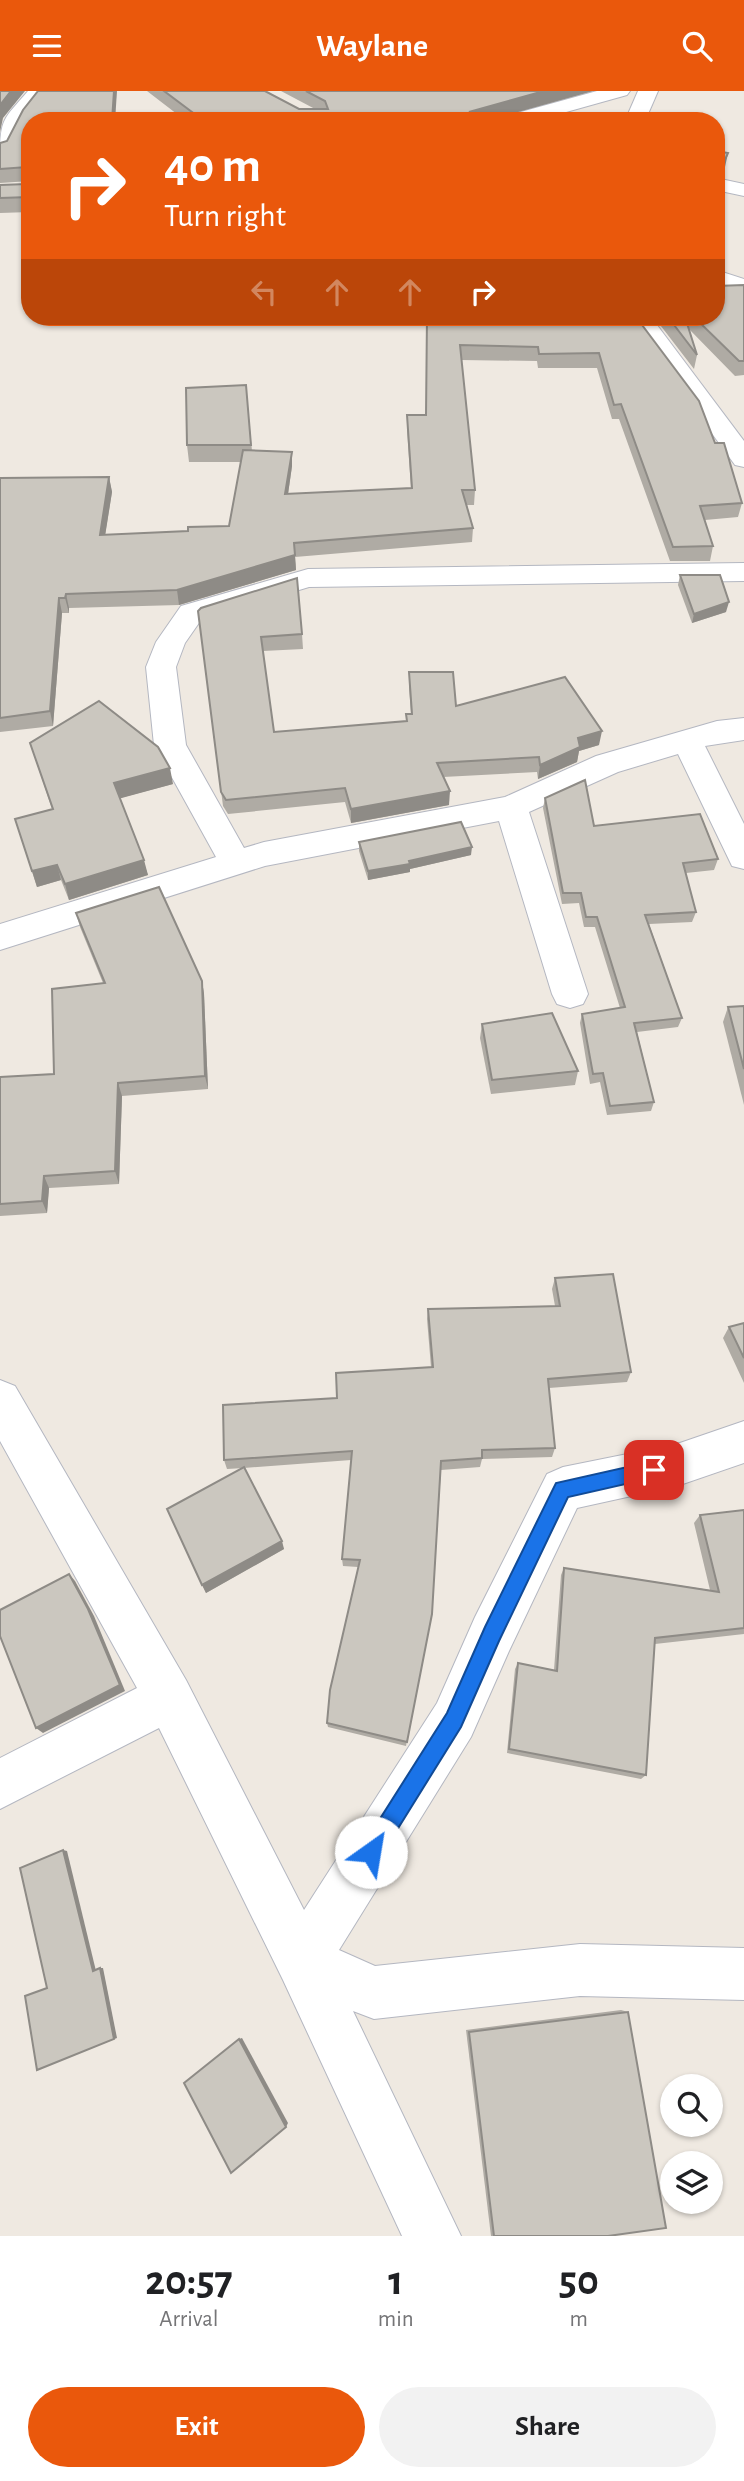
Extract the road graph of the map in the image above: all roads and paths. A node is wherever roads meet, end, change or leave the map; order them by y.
1 (39, 91) edge
2 (620, 91) edge
3 (648, 91) edge
4 (543, 112) edge
5 (639, 112) edge
6 (1, 142) edge
7 (725, 186) edge
8 (744, 190) edge
9 (725, 280) edge
10 (744, 287) edge
11 (646, 326) edge
12 (744, 459) edge
13 (744, 572) edge
14 (744, 729) edge
15 (687, 741) junction
16 (511, 807) junction
17 (744, 857) edge
18 (235, 862) junction
19 (0, 937) edge
20 (570, 994) dead end
21 (0, 1400) edge
22 (744, 1442) edge
23 (169, 1697) junction
24 (0, 1784) edge
25 (302, 1961) junction
26 (744, 1974) edge
27 (432, 2236) edge

1 - 6 street
2 - 4 street
3 - 5 street
7 - 8 street
9 - 10 street
11 - 12 street
13 - 18 street
14 - 15 street
15 - 16 street
15 - 17 street
16 - 18 street
16 - 20 street
18 - 19 street
21 - 23 street
22 - 25 street
23 - 24 street
23 - 25 street
25 - 26 street
25 - 27 street

